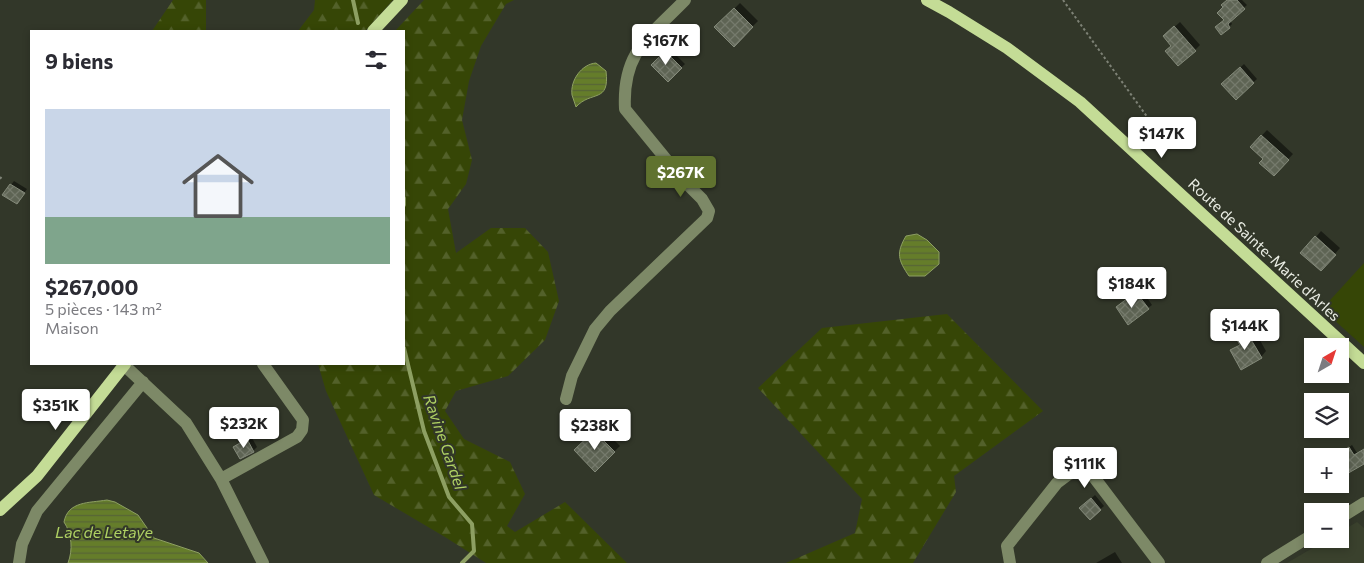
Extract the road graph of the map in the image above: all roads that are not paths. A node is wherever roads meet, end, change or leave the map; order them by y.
1 (402, 0) edge
2 (685, 0) edge
3 (926, 0) edge
4 (374, 30) edge
5 (1364, 363) edge
6 (124, 365) edge
7 (264, 365) edge
8 (143, 382) junction
9 (566, 398) dead end
10 (221, 479) junction
11 (1364, 503) edge
12 (0, 510) edge
13 (1349, 512) edge
14 (1304, 540) edge
15 (19, 563) edge
16 (262, 563) edge
17 (1010, 563) edge
18 (1159, 563) edge
19 (1267, 563) edge

1 - 4 main road
2 - 9 street
3 - 5 main road, Route de Sainte-Marie d'Arles
6 - 8 street
6 - 12 main road
7 - 10 street
8 - 10 street
8 - 15 street
10 - 16 street
11 - 13 street
14 - 19 street
17 - 18 street

